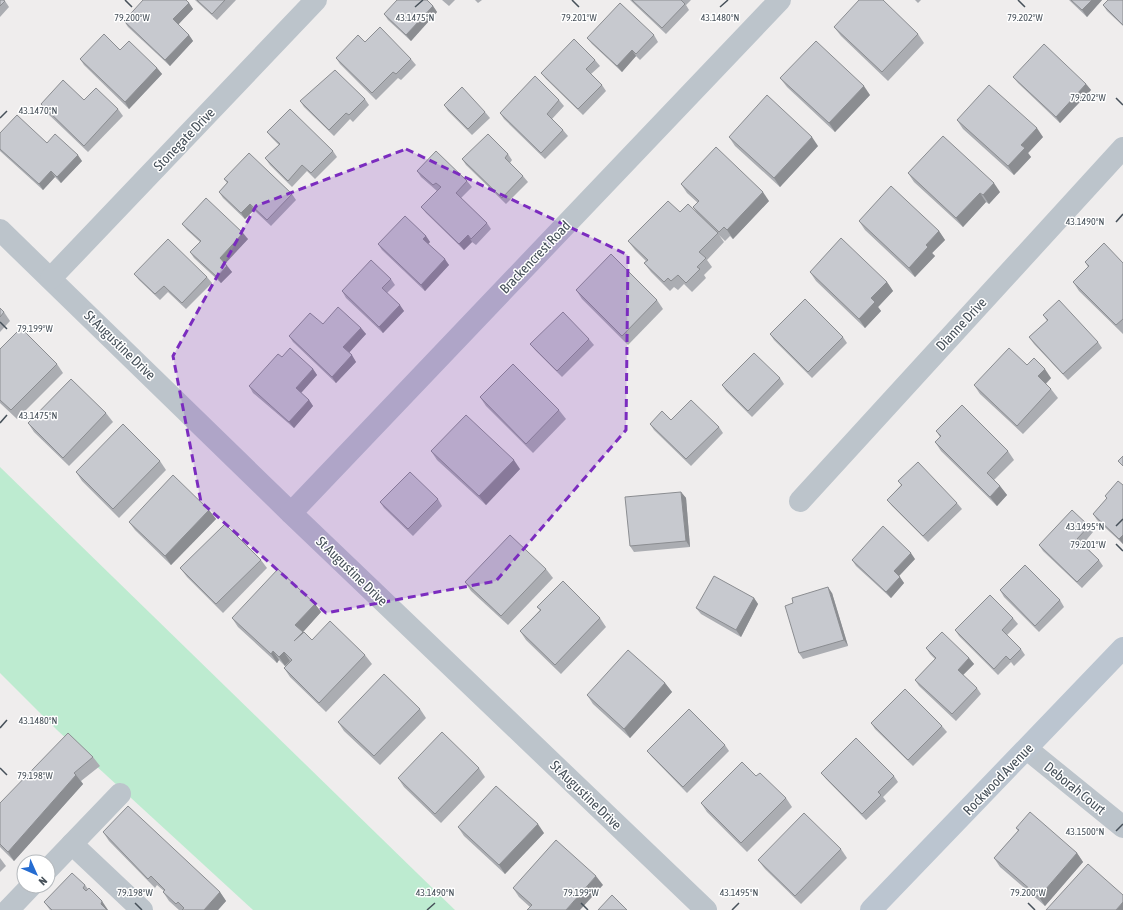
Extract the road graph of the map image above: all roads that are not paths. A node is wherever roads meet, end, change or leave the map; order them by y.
1 (316, 0) edge
2 (780, 0) edge
3 (1123, 148) edge
4 (0, 230) edge
5 (52, 278) junction
6 (800, 500) dead end
7 (291, 513) junction
8 (1123, 648) edge
9 (1027, 749) junction
10 (120, 794) dead end
11 (1123, 827) edge
12 (72, 844) junction
13 (56, 861) edge
14 (23, 894) edge
15 (8, 910) edge
16 (142, 910) edge
17 (706, 910) edge
18 (872, 910) edge

1 - 5 street, Stonegate Drive
2 - 7 street, Brackencrest Road
3 - 6 street, Dianne Drive
4 - 5 street, St Augustine Drive
5 - 7 street, St Augustine Drive
7 - 17 street, St Augustine Drive
8 - 9 street, Rockwood Avenue
9 - 11 street, Deborah Court
9 - 18 street, Rockwood Avenue
10 - 12 street
12 - 13 street
12 - 16 street
14 - 15 street

